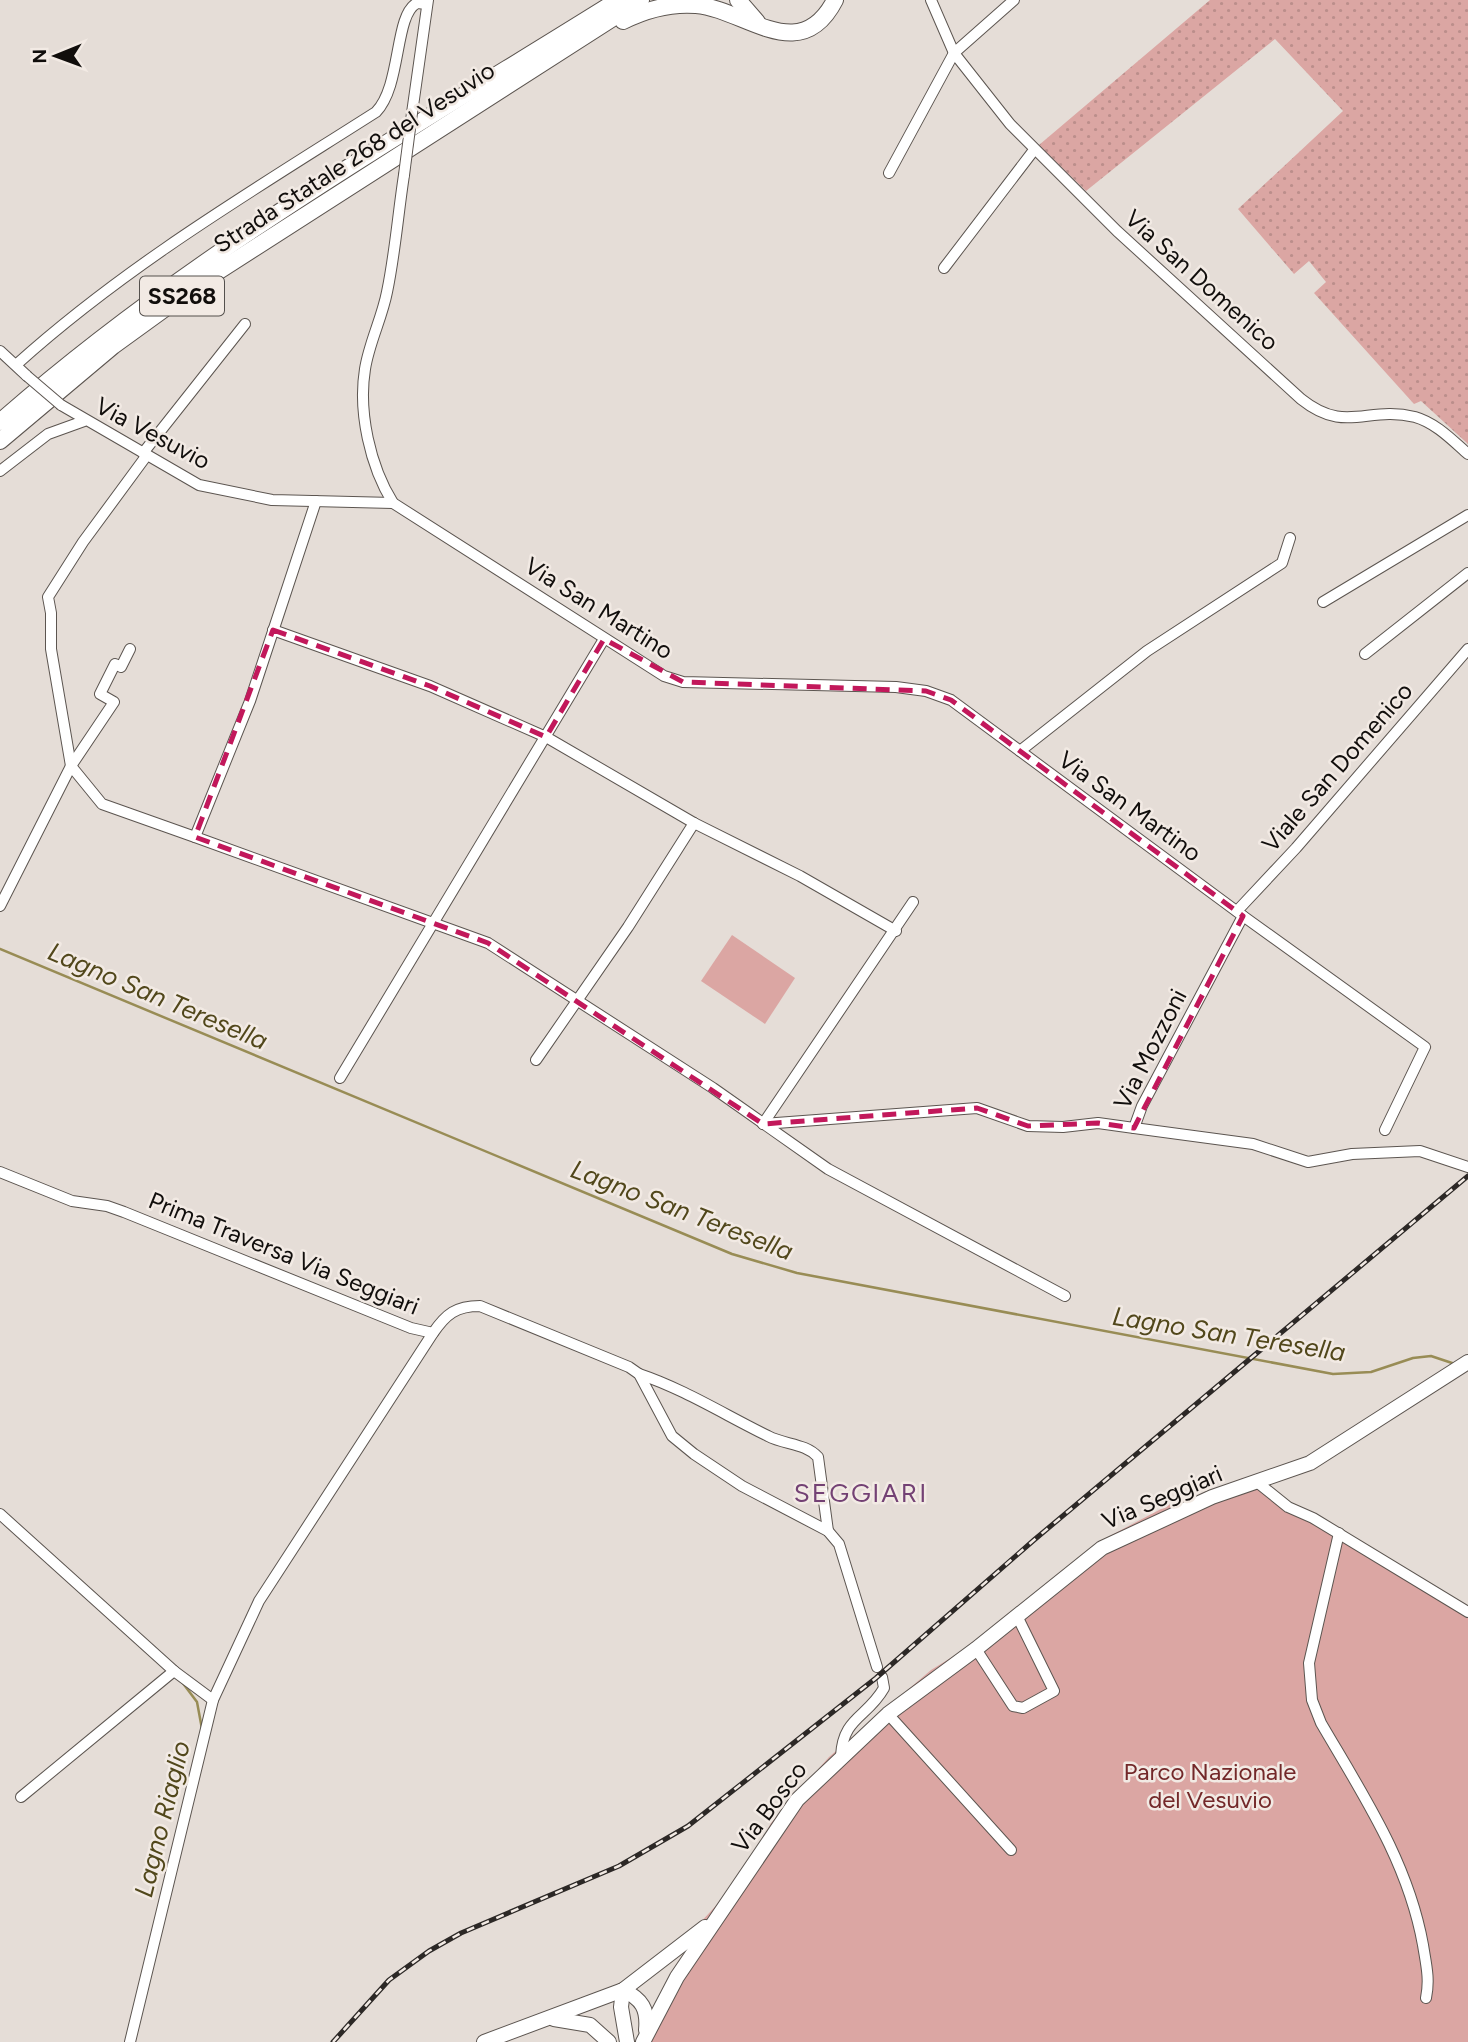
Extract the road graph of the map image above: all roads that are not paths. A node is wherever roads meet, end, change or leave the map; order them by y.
1 (618, 0) edge
2 (641, 0) edge
3 (738, 0) edge
4 (835, 0) edge
5 (931, 0) edge
6 (1014, 0) edge
7 (427, 2) edge
8 (764, 28) junction
9 (576, 41) junction
10 (954, 53) junction
11 (1034, 150) junction
12 (889, 173) dead end
13 (944, 268) dead end
14 (245, 324) dead end
15 (0, 351) edge
16 (17, 364) junction
17 (84, 421) junction
18 (0, 422) edge
19 (0, 441) edge
20 (145, 454) junction
21 (1468, 454) edge
22 (0, 471) edge
23 (316, 501) junction
24 (393, 503) junction
25 (1468, 515) edge
26 (1290, 538) dead end
27 (1468, 573) edge
28 (1323, 602) dead end
29 (273, 630) junction
30 (604, 639) junction
31 (130, 649) dead end
32 (1468, 649) edge
33 (1365, 654) dead end
34 (546, 737) junction
35 (1020, 751) junction
36 (71, 766) junction
37 (694, 823) junction
38 (195, 837) junction
39 (913, 902) dead end
40 (0, 906) edge
41 (1240, 913) junction
42 (433, 925) junction
43 (896, 931) junction
44 (579, 999) junction
45 (536, 1060) dead end
46 (340, 1078) dead end
47 (763, 1124) junction
48 (1134, 1128) junction
49 (1385, 1130) dead end
50 (1468, 1167) edge
51 (0, 1172) edge
52 (1065, 1296) dead end
53 (433, 1333) junction
54 (1467, 1363) edge
55 (639, 1374) junction
56 (1257, 1482) junction
57 (0, 1514) edge
58 (828, 1531) junction
59 (1339, 1533) junction
60 (1468, 1612) edge
61 (1017, 1616) junction
62 (976, 1650) junction
63 (174, 1671) junction
64 (213, 1700) junction
65 (887, 1714) junction
66 (863, 1715) junction
67 (866, 1734) junction
68 (841, 1756) junction
69 (21, 1797) dead end
70 (1012, 1850) dead end
71 (719, 1915) junction
72 (623, 1990) junction
73 (1426, 1998) dead end
74 (549, 2019) junction
75 (644, 2039) edge
76 (130, 2042) edge
77 (484, 2042) edge
78 (609, 2042) edge
79 (627, 2042) edge

1 - 18 highway, Strada Statale 268 del Vesuvio / SS268
2 - 9 highway, Strada Statale 268 del Vesuvio / SS268
3 - 8 highway
4 - 8 highway
5 - 10 street, Via San Domenico
6 - 10 street
7 - 16 street
7 - 24 street, bridge
8 - 9 highway
9 - 19 highway, Strada Statale 268 del Vesuvio / SS268
10 - 11 street, Via San Domenico
10 - 12 street
11 - 13 street
11 - 21 street, Via San Domenico
14 - 20 street
15 - 16 street, Via Vesuvio
16 - 17 street, Via Vesuvio, bridge
17 - 20 street, Via Vesuvio
17 - 22 street
20 - 23 street, Via Vesuvio
20 - 36 street
23 - 24 street, Via Vesuvio
23 - 29 street
24 - 30 street, Via San Martino
25 - 28 street
26 - 35 street
27 - 33 street
29 - 34 street
29 - 38 street
30 - 34 street
30 - 35 street, Via San Martino
31 - 36 street
32 - 41 street, Viale San Domenico
34 - 37 street
34 - 42 street
35 - 41 street, Via San Martino
36 - 38 street
36 - 40 street
37 - 43 street
37 - 44 street
38 - 42 street
39 - 43 street
41 - 48 street, Via Mozzoni
41 - 49 street, Via San Martino
42 - 44 street
42 - 46 street
43 - 47 street
44 - 45 street
44 - 47 street
47 - 48 street
47 - 52 street
48 - 50 street, Via Mozzoni
51 - 53 street, Prima Traversa Via Seggiari
53 - 55 street, Prima Traversa Via Seggiari
53 - 64 street
54 - 56 main road, Via Seggiari
55 - 58 street
55 - 58 street, Prima Traversa Via Seggiari
56 - 59 street
56 - 61 main road, Via Seggiari
57 - 63 street
58 - 66 street
59 - 60 street
59 - 73 street
61 - 62 main road, Via Seggiari
61 - 62 street
62 - 65 main road, Via Seggiari
63 - 64 street
63 - 69 street
64 - 76 street
65 - 67 main road, Via Seggiari
65 - 70 street
66 - 67 street
66 - 68 street
67 - 68 main road, Via Bosco
68 - 71 main road, Via Bosco
71 - 72 main road, Via Bosco
71 - 75 main road, Via Bosco
72 - 74 main road, Via Bosco
72 - 75 main road
72 - 79 main road
74 - 77 main road, Via Bosco
74 - 78 main road

